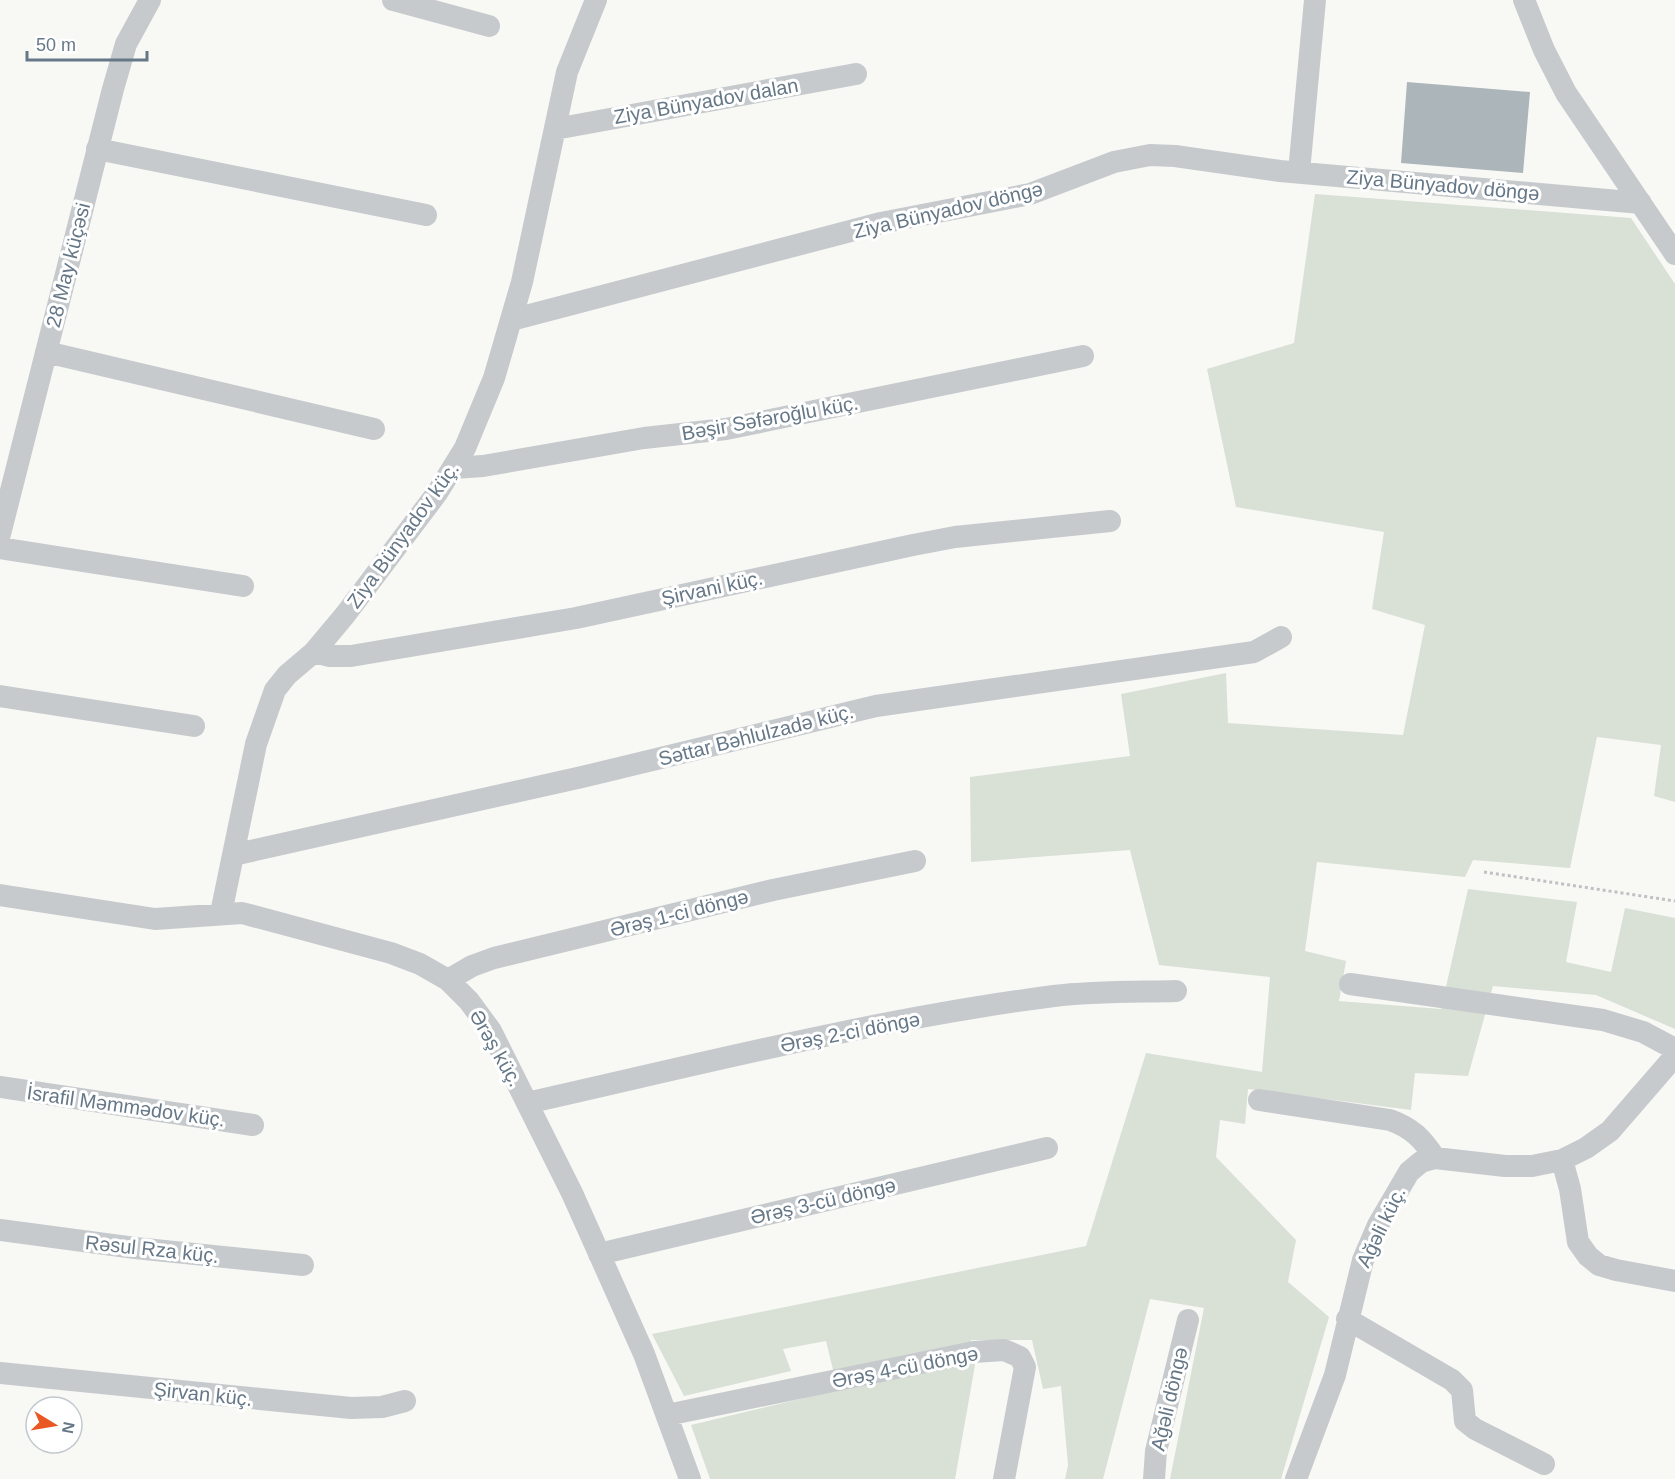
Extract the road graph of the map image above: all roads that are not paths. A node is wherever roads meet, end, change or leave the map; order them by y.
1 (150, 0) edge
2 (393, 0) edge
3 (596, 0) edge
4 (1315, 0) edge
5 (1524, 0) edge
6 (489, 26) dead end
7 (856, 74) dead end
8 (555, 129) junction
9 (98, 150) junction
10 (1299, 172) junction
11 (1641, 203) junction
12 (426, 215) dead end
13 (1675, 254) edge
14 (511, 320) junction
15 (46, 352) junction
16 (1083, 356) dead end
17 (374, 429) dead end
18 (454, 468) junction
19 (1110, 521) dead end
20 (0, 534) edge
21 (0, 548) edge
22 (243, 586) dead end
23 (1281, 637) dead end
24 (314, 652) junction
25 (0, 696) edge
26 (194, 726) dead end
27 (233, 855) junction
28 (915, 861) dead end
29 (0, 895) edge
30 (221, 913) junction
31 (448, 980) junction
32 (1350, 984) dead end
33 (1176, 991) dead end
34 (1675, 1049) edge
35 (1675, 1056) edge
36 (0, 1088) edge
37 (1259, 1100) dead end
38 (527, 1103) junction
39 (253, 1125) dead end
40 (1047, 1148) dead end
41 (1435, 1158) junction
42 (1562, 1161) junction
43 (0, 1230) edge
44 (599, 1254) junction
45 (303, 1264) dead end
46 (1675, 1281) edge
47 (1347, 1319) junction
48 (1188, 1320) dead end
49 (0, 1373) edge
50 (405, 1401) dead end
51 (667, 1415) junction
52 (1544, 1464) dead end
53 (690, 1479) edge
54 (1004, 1479) edge
55 (1155, 1479) edge
56 (1296, 1479) edge

1 - 9 street, 28 May küçəsi
2 - 6 street
3 - 8 street, Ziya Bünyadov küç.
4 - 10 street
5 - 11 street
7 - 8 street, Ziya Bünyadov dalan
8 - 14 street, Ziya Bünyadov küç.
9 - 12 street
9 - 15 street, 28 May küçəsi
10 - 11 street, Ziya Bünyadov döngə
10 - 14 street, Ziya Bünyadov döngə
11 - 13 street
14 - 18 street, Ziya Bünyadov küç.
15 - 17 street
15 - 20 street, 28 May küçəsi
16 - 18 street, Bəşir Səfəroğlu küç.
18 - 24 street, Ziya Bünyadov küç.
19 - 24 street, Şirvani küç.
21 - 22 street
23 - 27 street, Səttar Bəhlulzadə küç.
24 - 27 street, Ziya Bünyadov küç.
25 - 26 street
27 - 30 street, Ziya Bünyadov küç.
28 - 31 street, Ərəş 1-ci döngə
29 - 30 street, Ərəş küç.
30 - 31 street, Ərəş küç.
31 - 38 street, Ərəş küç.
32 - 34 street
33 - 38 street, Ərəş 2-ci döngə
35 - 42 street
36 - 39 street, İsrafil Məmmədov küç.
37 - 41 street
38 - 44 street, Ərəş küç.
40 - 44 street, Ərəş 3-cü döngə
41 - 42 street
41 - 47 street, Ağəli küç.
42 - 46 street
43 - 45 street, Rəsul Rza küç.
44 - 51 street, Ərəş küç.
47 - 52 street
47 - 56 street, Ağəli küç.
48 - 55 street, Ağəli döngə
49 - 50 street, Şirvan küç.
51 - 53 street, Ərəş küç.
51 - 54 street, Ərəş 4-cü döngə

